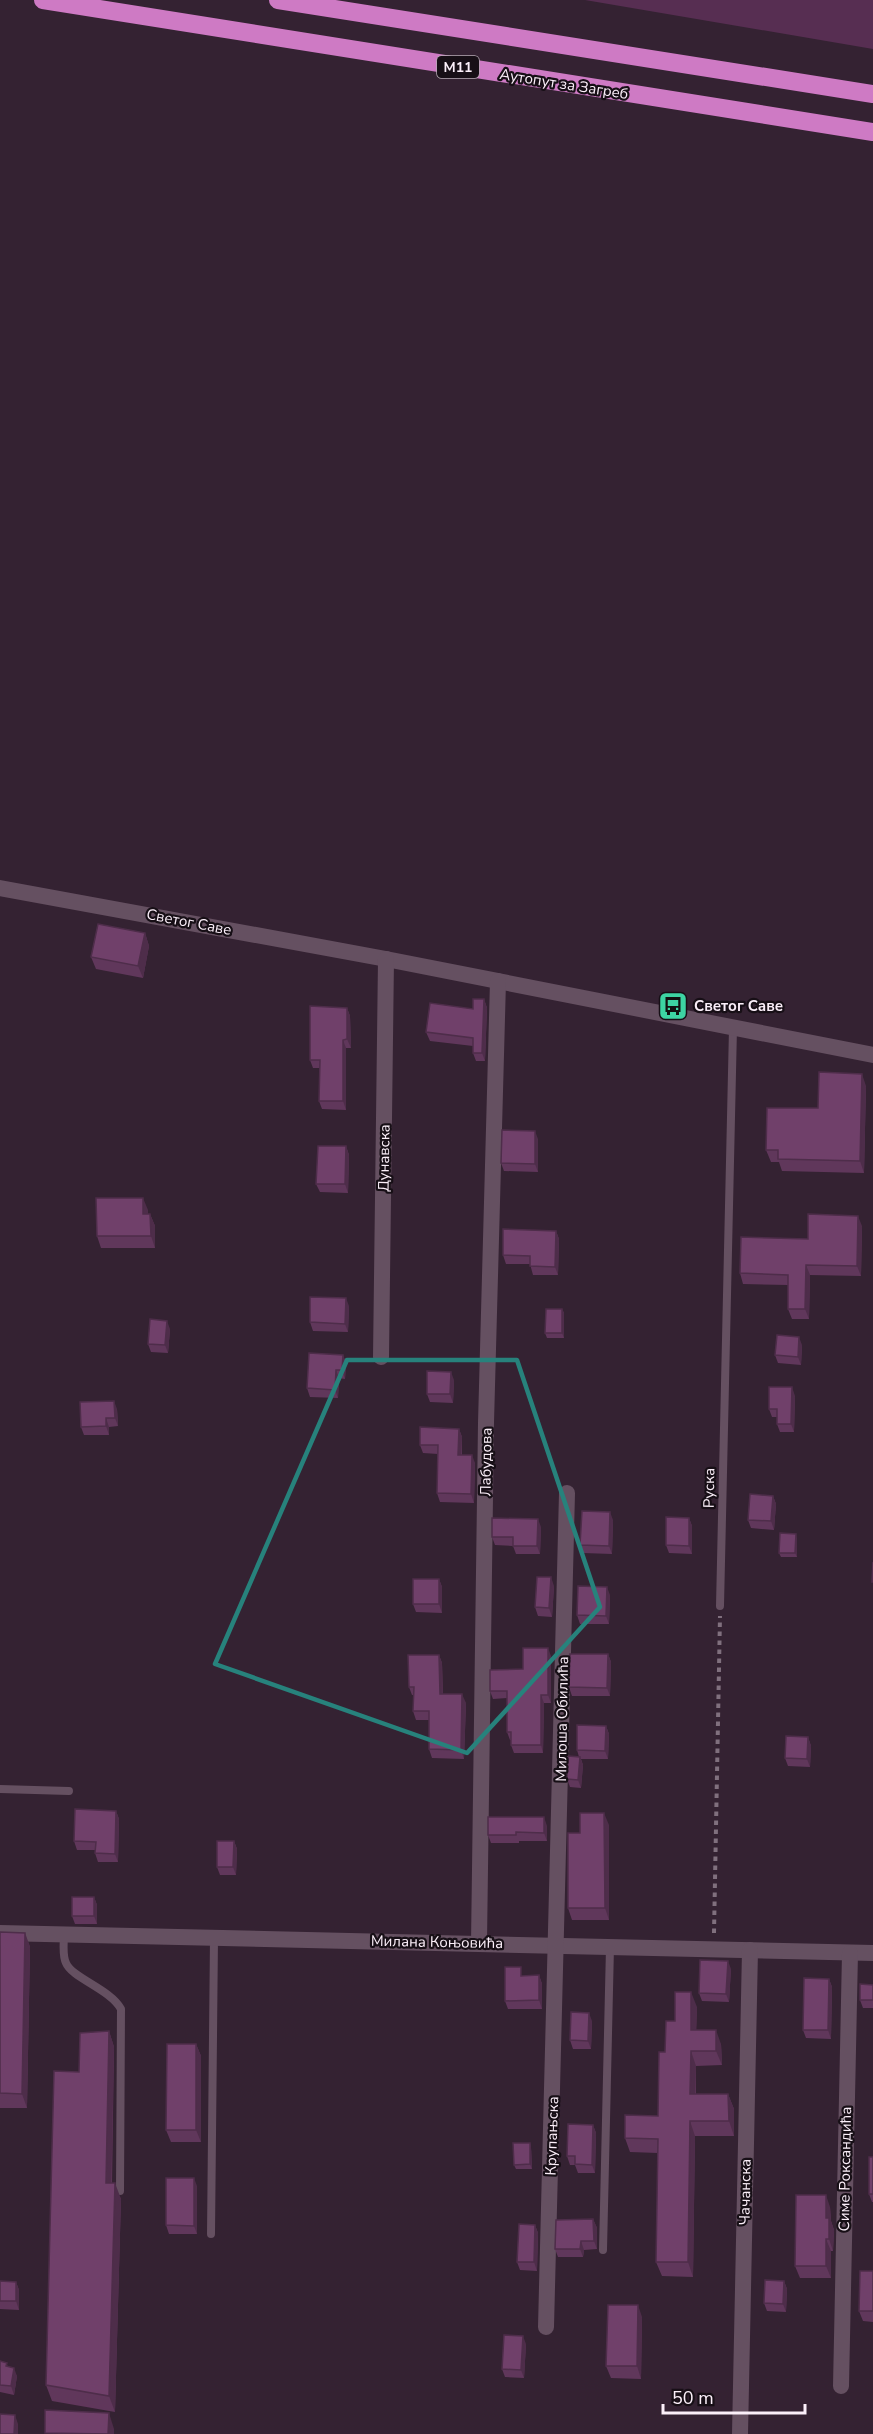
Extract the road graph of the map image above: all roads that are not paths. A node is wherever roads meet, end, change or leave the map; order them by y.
1 (43, 0) edge
2 (278, 0) edge
3 (873, 94) edge
4 (873, 132) edge
5 (0, 888) edge
6 (386, 959) junction
7 (498, 981) junction
8 (733, 1028) junction
9 (873, 1055) edge
10 (381, 1357) dead end
11 (567, 1493) dead end
12 (720, 1606) road end
13 (0, 1789) edge
14 (69, 1791) dead end
15 (0, 1933) edge
16 (64, 1934) junction
17 (214, 1938) junction
18 (479, 1943) junction
19 (557, 1945) junction
20 (610, 1946) junction
21 (750, 1950) junction
22 (850, 1953) junction
23 (873, 1953) edge
24 (120, 2191) dead end
25 (211, 2234) dead end
26 (603, 2250) dead end
27 (546, 2327) dead end
28 (841, 2386) dead end
29 (740, 2434) edge

1 - 4 highway, Аутопут за Загреб / M11
2 - 3 highway
5 - 6 street, Светог Саве
6 - 7 street, Светог Саве
6 - 10 street, Дунавска
7 - 8 street, Светог Саве
7 - 18 street, Лабудова
8 - 9 street, Светог Саве
8 - 12 lane, Руска
11 - 19 street, Милоша Обилића
13 - 14 lane
15 - 16 street, Милана Коњовића
16 - 17 street, Милана Коњовића
16 - 24 lane
17 - 18 street, Милана Коњовића
17 - 25 lane
18 - 19 street, Милана Коњовића
19 - 20 street, Милана Коњовића
19 - 27 street, Крупањска
20 - 21 street, Милана Коњовића
20 - 26 lane
21 - 22 street, Милана Коњовића
21 - 29 street, Чачанска
22 - 23 street, Милана Коњовића
22 - 28 street, Симе Роксандића

